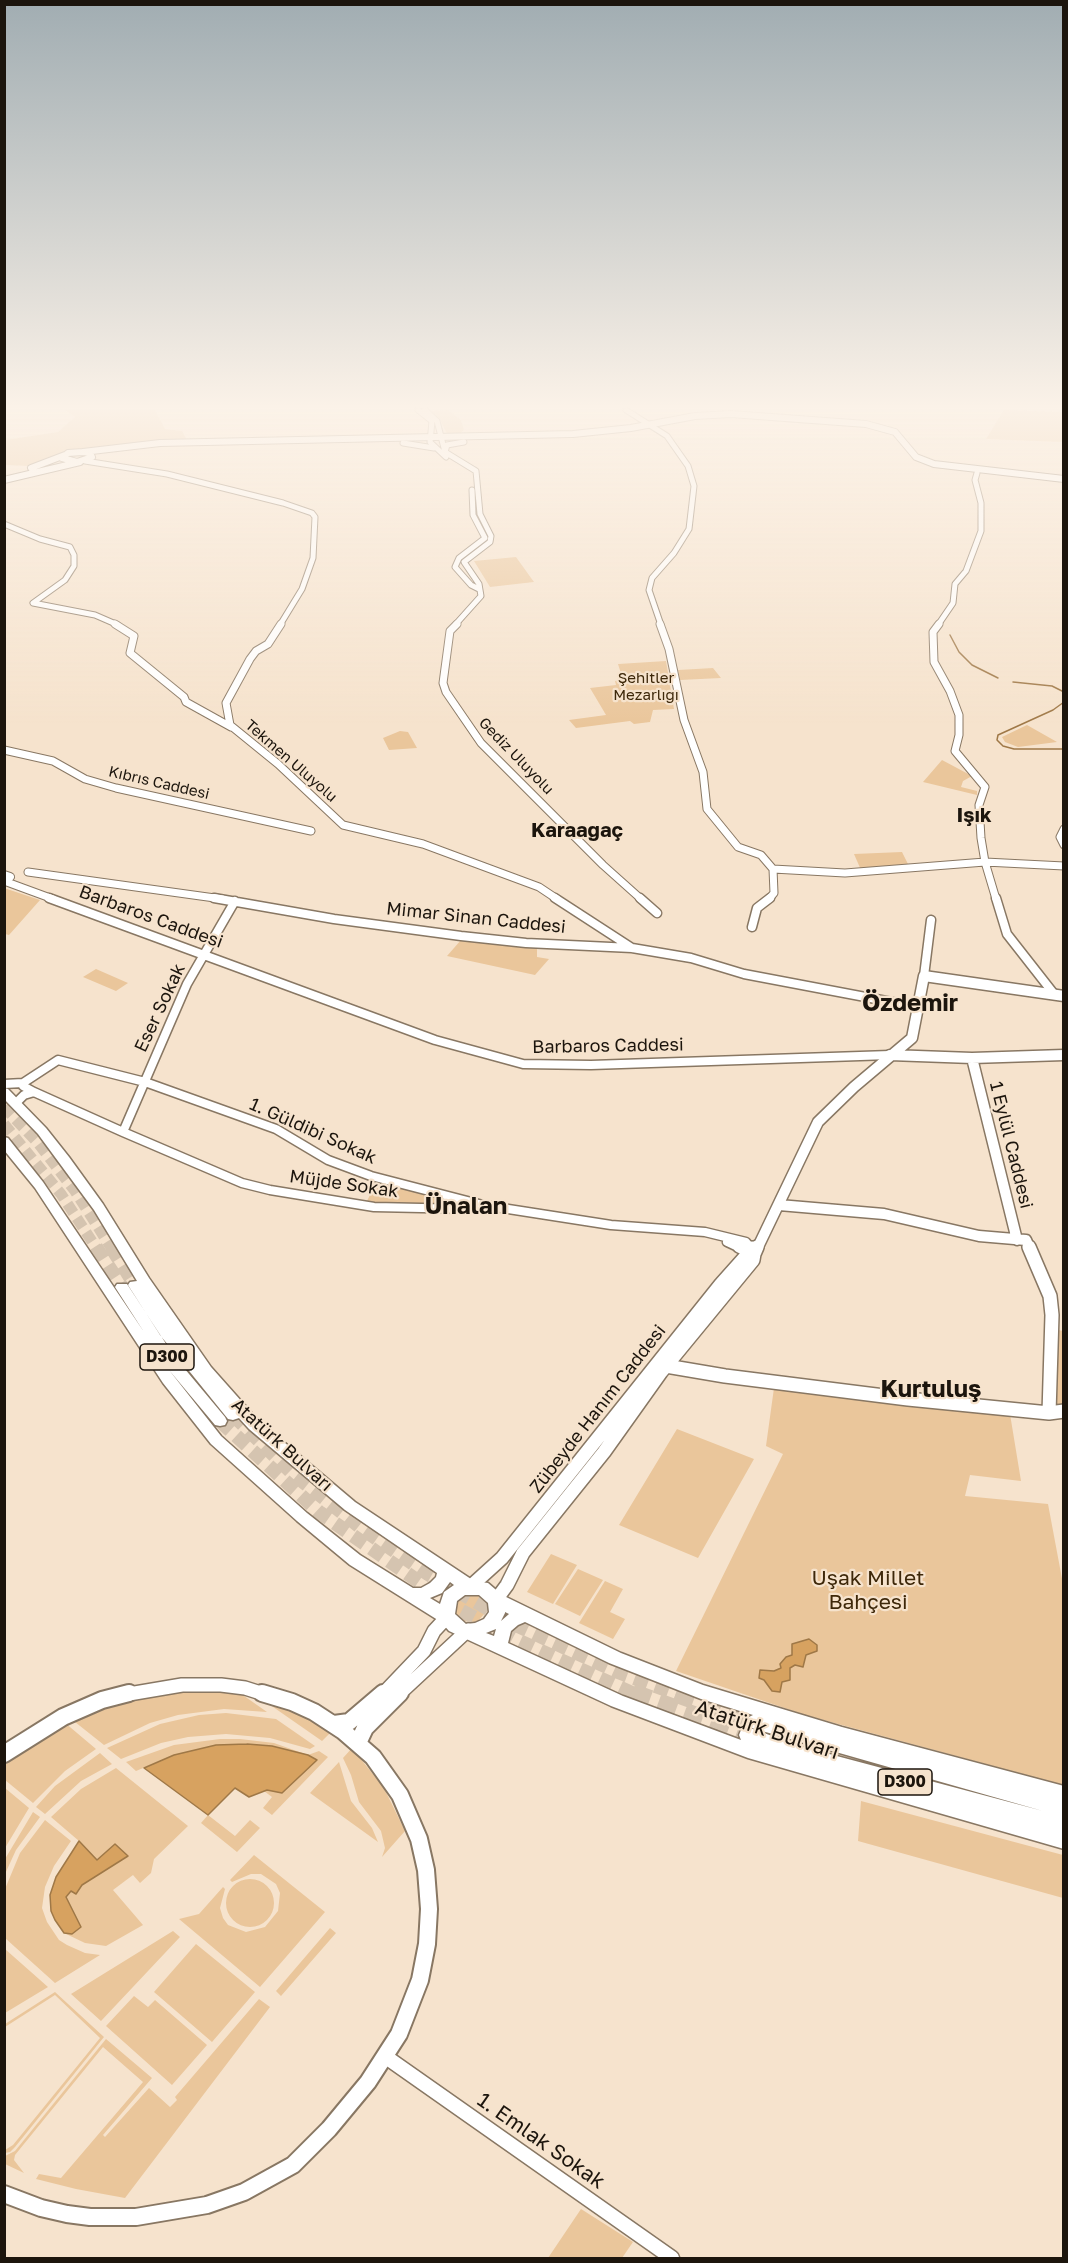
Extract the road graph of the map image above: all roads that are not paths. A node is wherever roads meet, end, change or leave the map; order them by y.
1 (314, 516) edge
2 (475, 516) edge
3 (480, 516) edge
4 (690, 516) edge
5 (981, 516) edge
6 (4, 524) edge
7 (479, 589) junction
8 (233, 728) junction
9 (4, 750) edge
10 (1064, 829) edge
11 (311, 831) dead end
12 (1064, 845) edge
13 (985, 862) junction
14 (1064, 866) edge
15 (773, 869) junction
16 (28, 872) dead end
17 (4, 875) edge
18 (4, 881) edge
19 (235, 901) junction
20 (657, 913) dead end
21 (931, 920) dead end
22 (752, 927) dead end
23 (633, 948) junction
24 (204, 954) junction
25 (924, 976) junction
26 (1059, 995) edge
27 (918, 1007) junction
28 (890, 1055) junction
29 (1064, 1055) edge
30 (972, 1058) junction
31 (145, 1082) junction
32 (23, 1083) junction
33 (4, 1084) edge
34 (4, 1091) edge
35 (34, 1092) junction
36 (10, 1103) edge
37 (123, 1132) junction
38 (4, 1141) edge
39 (779, 1205) junction
40 (489, 1206) junction
41 (1022, 1240) junction
42 (754, 1254) junction
43 (128, 1286) tunnel mouth
44 (666, 1366) junction
45 (1064, 1411) edge
46 (1049, 1413) junction
47 (226, 1418) tunnel mouth
48 (1064, 1419) edge
49 (446, 1570) junction
50 (470, 1587) junction
51 (410, 1594) junction
52 (496, 1600) junction
53 (525, 1614) junction
54 (447, 1617) junction
55 (468, 1630) junction
56 (499, 1645) junction
57 (334, 1724) junction
58 (358, 1743) junction
59 (4, 1754) edge
60 (1064, 1794) edge
61 (1064, 1809) edge
62 (1064, 1825) edge
63 (1064, 1841) edge
64 (386, 2057) junction
65 (4, 2194) edge
66 (672, 2259) edge

1 - 8 street, Tekmen Uluyolu
2 - 7 street
3 - 7 street
4 - 15 street
5 - 13 street
6 - 8 street
7 - 20 street, Gediz Uluyolu
8 - 23 street, Tekmen Uluyolu
9 - 11 street, Kıbrıs Caddesi
10 - 12 street
13 - 14 street
13 - 15 street
13 - 26 street
15 - 22 street
16 - 19 street, Mimar Sinan Caddesi
17 - 18 main road
18 - 24 street, Barbaros Caddesi
19 - 23 street, Mimar Sinan Caddesi
19 - 24 street, Eser Sokak
21 - 25 street
23 - 27 street, Mimar Sinan Caddesi
24 - 28 street, Barbaros Caddesi
24 - 31 street, Eser Sokak
25 - 26 main road
25 - 27 main road, Zübeyde Hanım Caddesi
27 - 28 main road, Zübeyde Hanım Caddesi
28 - 30 main road, Barbaros Caddesi
28 - 39 main road, Zübeyde Hanım Caddesi
29 - 30 main road, Barbaros Caddesi
30 - 41 main road, 1 Eylül Caddesi
31 - 32 street, 1. Güldibi Sokak
31 - 37 street, Eser Sokak
31 - 40 street, 1. Güldibi Sokak
32 - 33 street
32 - 35 street, Müjde Sokak
34 - 35 street
34 - 36 highway, Atatürk Bulvarı
35 - 36 street
35 - 37 street, Müjde Sokak
36 - 49 highway, Atatürk Bulvarı
37 - 40 street, Müjde Sokak
38 - 51 highway, Atatürk Bulvarı
39 - 41 main road
39 - 42 main road, Zübeyde Hanım Caddesi
40 - 42 street, Müjde Sokak
41 - 46 main road, 1 Eylül Caddesi
42 - 44 main road, Zübeyde Hanım Caddesi
42 - 50 main road, Zübeyde Hanım Caddesi
43 - 47 highway, Atatürk Bulvarı / D300
44 - 46 main road
44 - 52 main road, Zübeyde Hanım Caddesi
45 - 46 main road
46 - 48 main road
49 - 50 highway, Atatürk Bulvarı
49 - 51 highway
50 - 52 highway, Atatürk Bulvarı
50 - 54 highway
51 - 54 highway, Atatürk Bulvarı
52 - 53 highway, Atatürk Bulvarı
52 - 55 highway
53 - 56 highway
53 - 60 highway, Atatürk Bulvarı
54 - 55 highway, Atatürk Bulvarı
54 - 57 main road
55 - 56 highway, Atatürk Bulvarı
55 - 58 main road
56 - 63 highway, Atatürk Bulvarı
57 - 58 main road
57 - 59 main road
58 - 64 main road
61 - 62 highway, Atatürk Bulvarı / D300
64 - 65 main road
64 - 66 street, 1. Emlak Sokak

